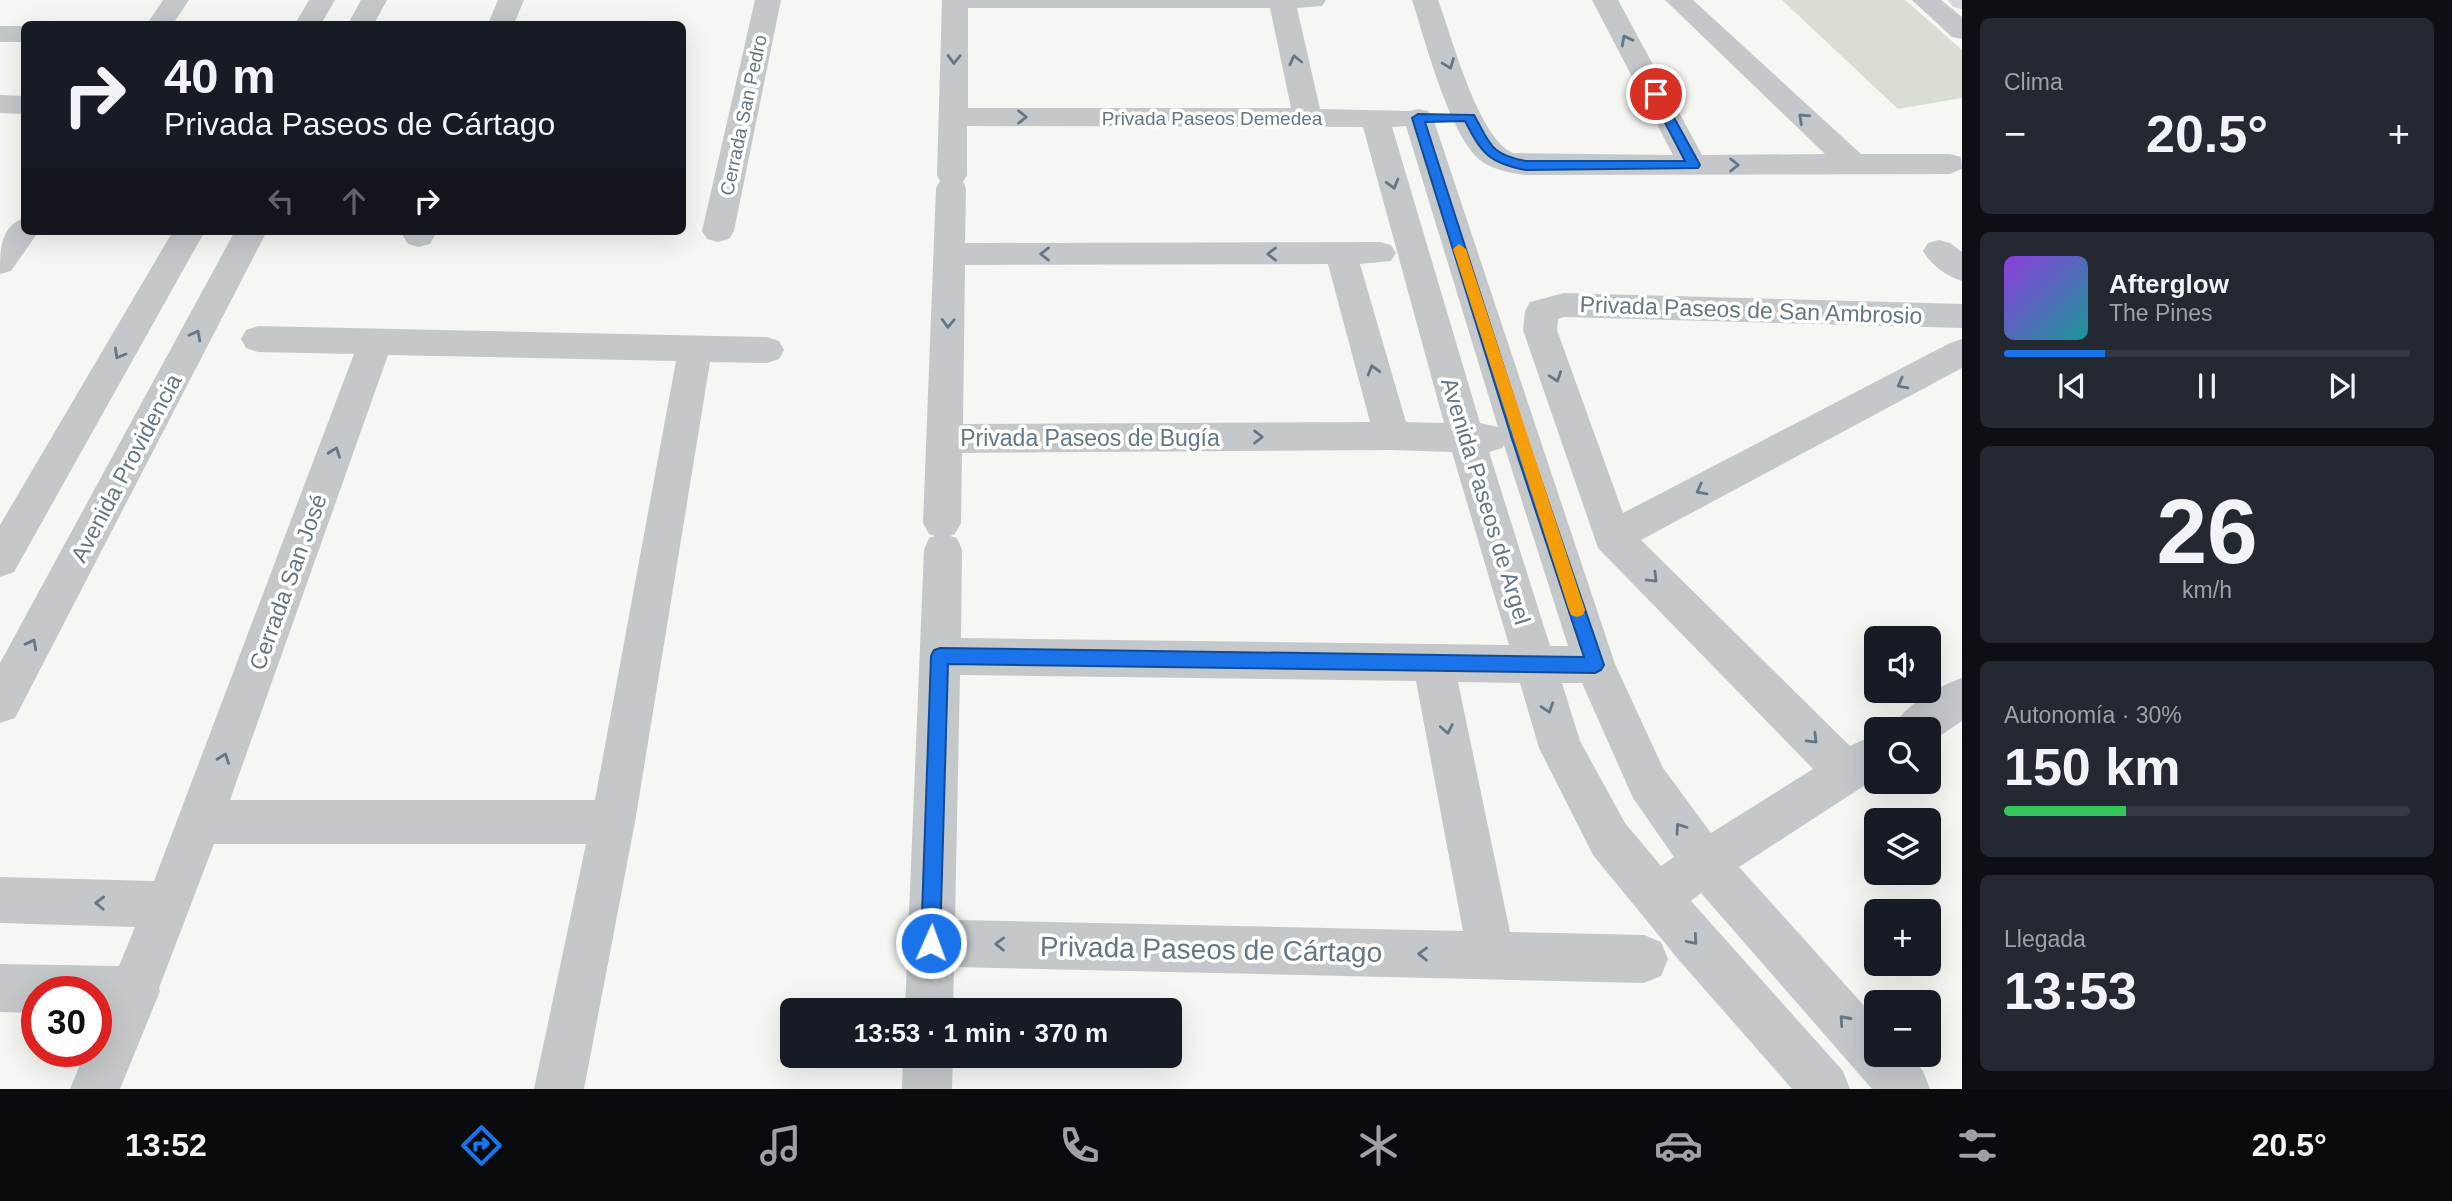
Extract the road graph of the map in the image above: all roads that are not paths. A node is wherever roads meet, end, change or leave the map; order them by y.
1 (176, 0) edge
2 (322, 0) edge
3 (374, 0) edge
4 (511, 0) edge
5 (768, 0) edge
6 (955, 0) edge
7 (1313, 0) edge
8 (1425, 0) edge
9 (1605, 0) edge
10 (1678, 0) edge
11 (1925, 0) edge
12 (1282, 1) edge
13 (162, 21) edge
14 (310, 21) edge
15 (363, 21) edge
16 (502, 21) edge
17 (1962, 31) edge
18 (0, 34) edge
19 (21, 34) edge
20 (0, 104) edge
21 (21, 105) edge
22 (954, 117) junction
23 (1375, 118) junction
24 (1418, 118) junction
25 (1469, 118) junction
26 (1308, 119) junction
27 (1853, 164) junction
28 (1950, 164) dead end
29 (1693, 165) junction
30 (718, 231) dead end
31 (21, 233) edge
32 (188, 235) edge
33 (249, 235) edge
34 (1380, 253) dead end
35 (950, 254) junction
36 (1341, 254) junction
37 (0, 263) edge
38 (1962, 316) edge
39 (258, 339) dead end
40 (375, 343) junction
41 (695, 348) junction
42 (767, 349) dead end
43 (1962, 352) edge
44 (1392, 436) junction
45 (1466, 438) junction
46 (944, 439) junction
47 (1520, 439) junction
48 (1612, 537) junction
49 (0, 561) edge
50 (940, 656) junction
51 (1433, 662) junction
52 (1535, 664) junction
53 (1595, 665) junction
54 (1962, 697) edge
55 (0, 704) edge
56 (1932, 717) edge
57 (1861, 764) edge
58 (200, 822) junction
59 (612, 822) junction
60 (1705, 863) junction
61 (1657, 897) junction
62 (0, 900) edge
63 (169, 905) junction
64 (931, 943) junction
65 (1491, 956) junction
66 (1644, 960) dead end
67 (0, 988) edge
68 (136, 991) junction
69 (929, 998) edge
70 (928, 1068) edge
71 (95, 1089) edge
72 (559, 1089) edge
73 (927, 1089) edge
74 (1825, 1089) edge
75 (1905, 1089) edge

1 - 13 street
2 - 14 street
3 - 15 street
4 - 16 street
5 - 30 street, Cerrada San Pedro
6 - 12 street
6 -> 22 street
7 - 12 street
8 -> 25 street
29 -> 9 street
27 -> 10 street
11 - 17 street
26 -> 12 street
18 - 19 street
20 - 21 street
22 -> 26 street, Privada Paseos Demedea
22 - 35 street
23 - 24 street, Privada Paseos Demedea
23 - 26 street, Privada Paseos Demedea
23 -> 45 street, Avenida Paseos de Argel
24 - 25 street, Privada Paseos Demedea
24 - 47 street
25 - 29 street
27 - 28 street
29 -> 27 street
31 - 37 street
32 -> 49 street
55 -> 33 street, Avenida Providencia
34 - 36 street
36 -> 35 street
35 -> 46 street, Privada Paseos de Bugía
44 -> 36 street
38 -> 48 street, Privada Paseos de San Ambrosio
39 - 40 street
40 - 41 street
58 -> 40 street, Cerrada San José
41 - 42 street
41 - 59 street
43 -> 48 street
44 - 45 street, Privada Paseos de Bugía
46 -> 44 street, Privada Paseos de Bugía
45 - 47 street, Privada Paseos de Bugía
45 - 52 street, Avenida Paseos de Argel
46 - 50 street
47 - 53 street
48 -> 57 street
50 - 51 street
50 - 64 street
51 - 52 street
51 -> 65 street
52 - 53 street
52 -> 61 street, Avenida Paseos de Argel
60 -> 53 street
54 - 56 street
57 - 60 street
58 - 59 street
58 - 63 street, Cerrada San José
59 - 72 street
60 - 61 street
75 -> 60 street
61 -> 74 street, Avenida Paseos de Argel
63 -> 62 street
63 - 68 street, Cerrada San José
65 -> 64 street, Privada Paseos de Cártago
64 - 69 street
65 - 66 street, Privada Paseos de Cártago
67 - 68 street
68 - 71 street, Cerrada San José
70 - 73 street

